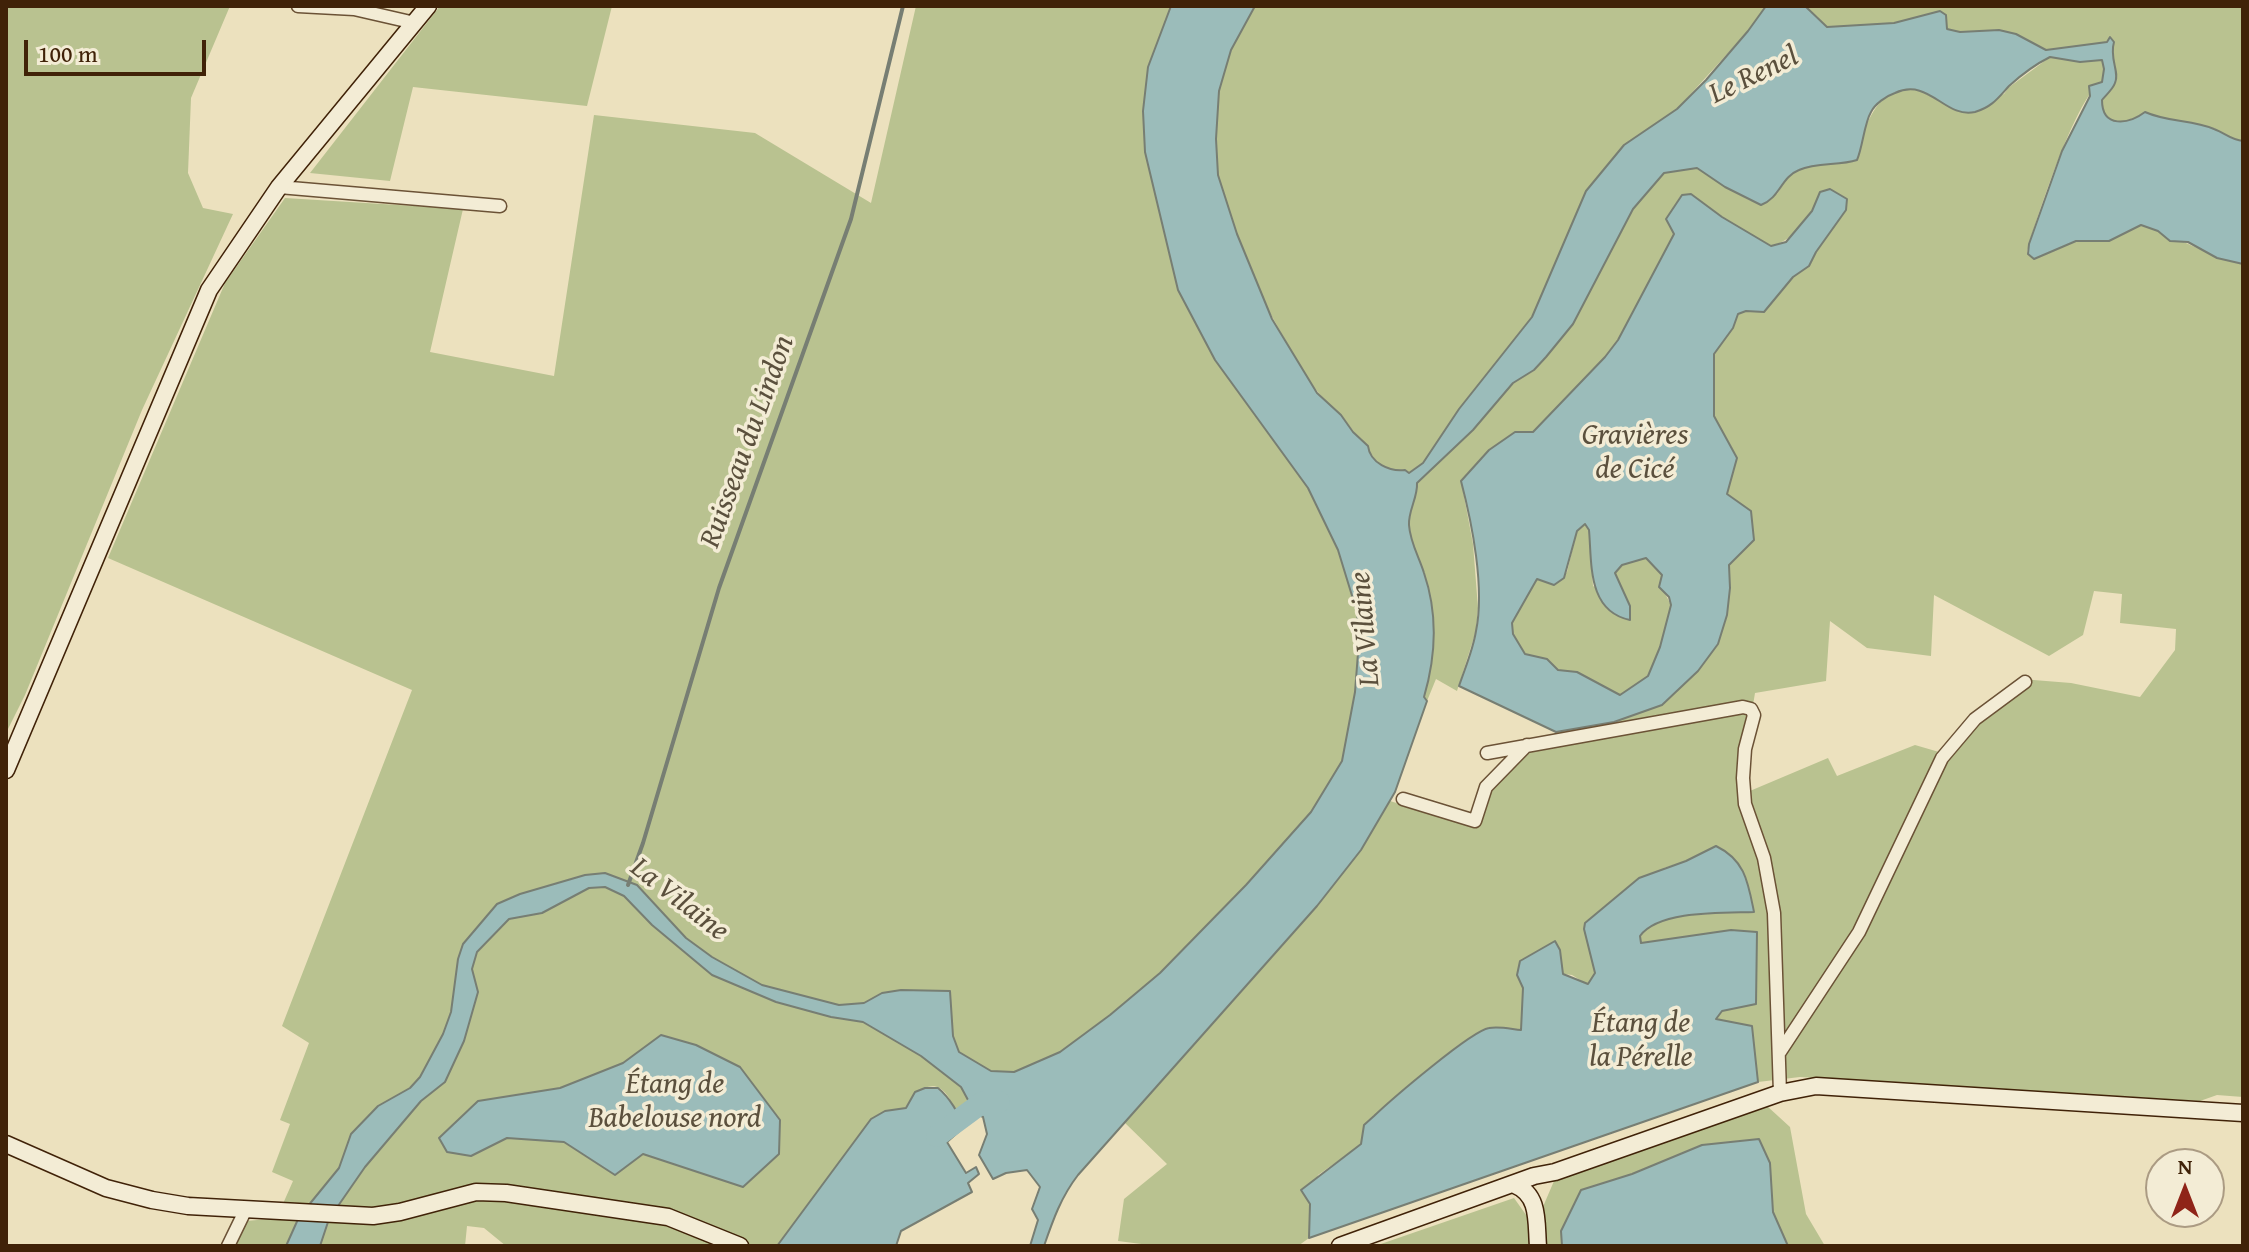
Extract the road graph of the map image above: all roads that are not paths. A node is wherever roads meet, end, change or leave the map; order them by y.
1 (298, 6) edge
2 (428, 6) edge
3 (415, 23) junction
4 (279, 187) junction
5 (500, 206) dead end
6 (2025, 682) dead end
7 (1527, 745) junction
8 (1487, 753) dead end
9 (6, 770) edge
10 (1403, 799) dead end
11 (1780, 1052) junction
12 (1780, 1093) junction
13 (2243, 1113) edge
14 (6, 1144) edge
15 (1555, 1172) junction
16 (1515, 1185) junction
17 (1535, 1205) junction
18 (246, 1209) junction
19 (228, 1246) edge
20 (740, 1246) edge
21 (1340, 1246) edge
22 (1538, 1246) edge

1 - 3 street
2 - 3 street
3 - 4 street
4 - 5 street
4 - 9 street
6 - 11 street
7 - 8 street
7 - 10 street
7 - 11 street
11 - 12 street
12 - 13 street
12 - 15 street
14 - 18 street
15 - 16 street
15 - 17 street
16 - 17 street
16 - 21 street
17 - 22 street
18 - 19 street
18 - 20 street

